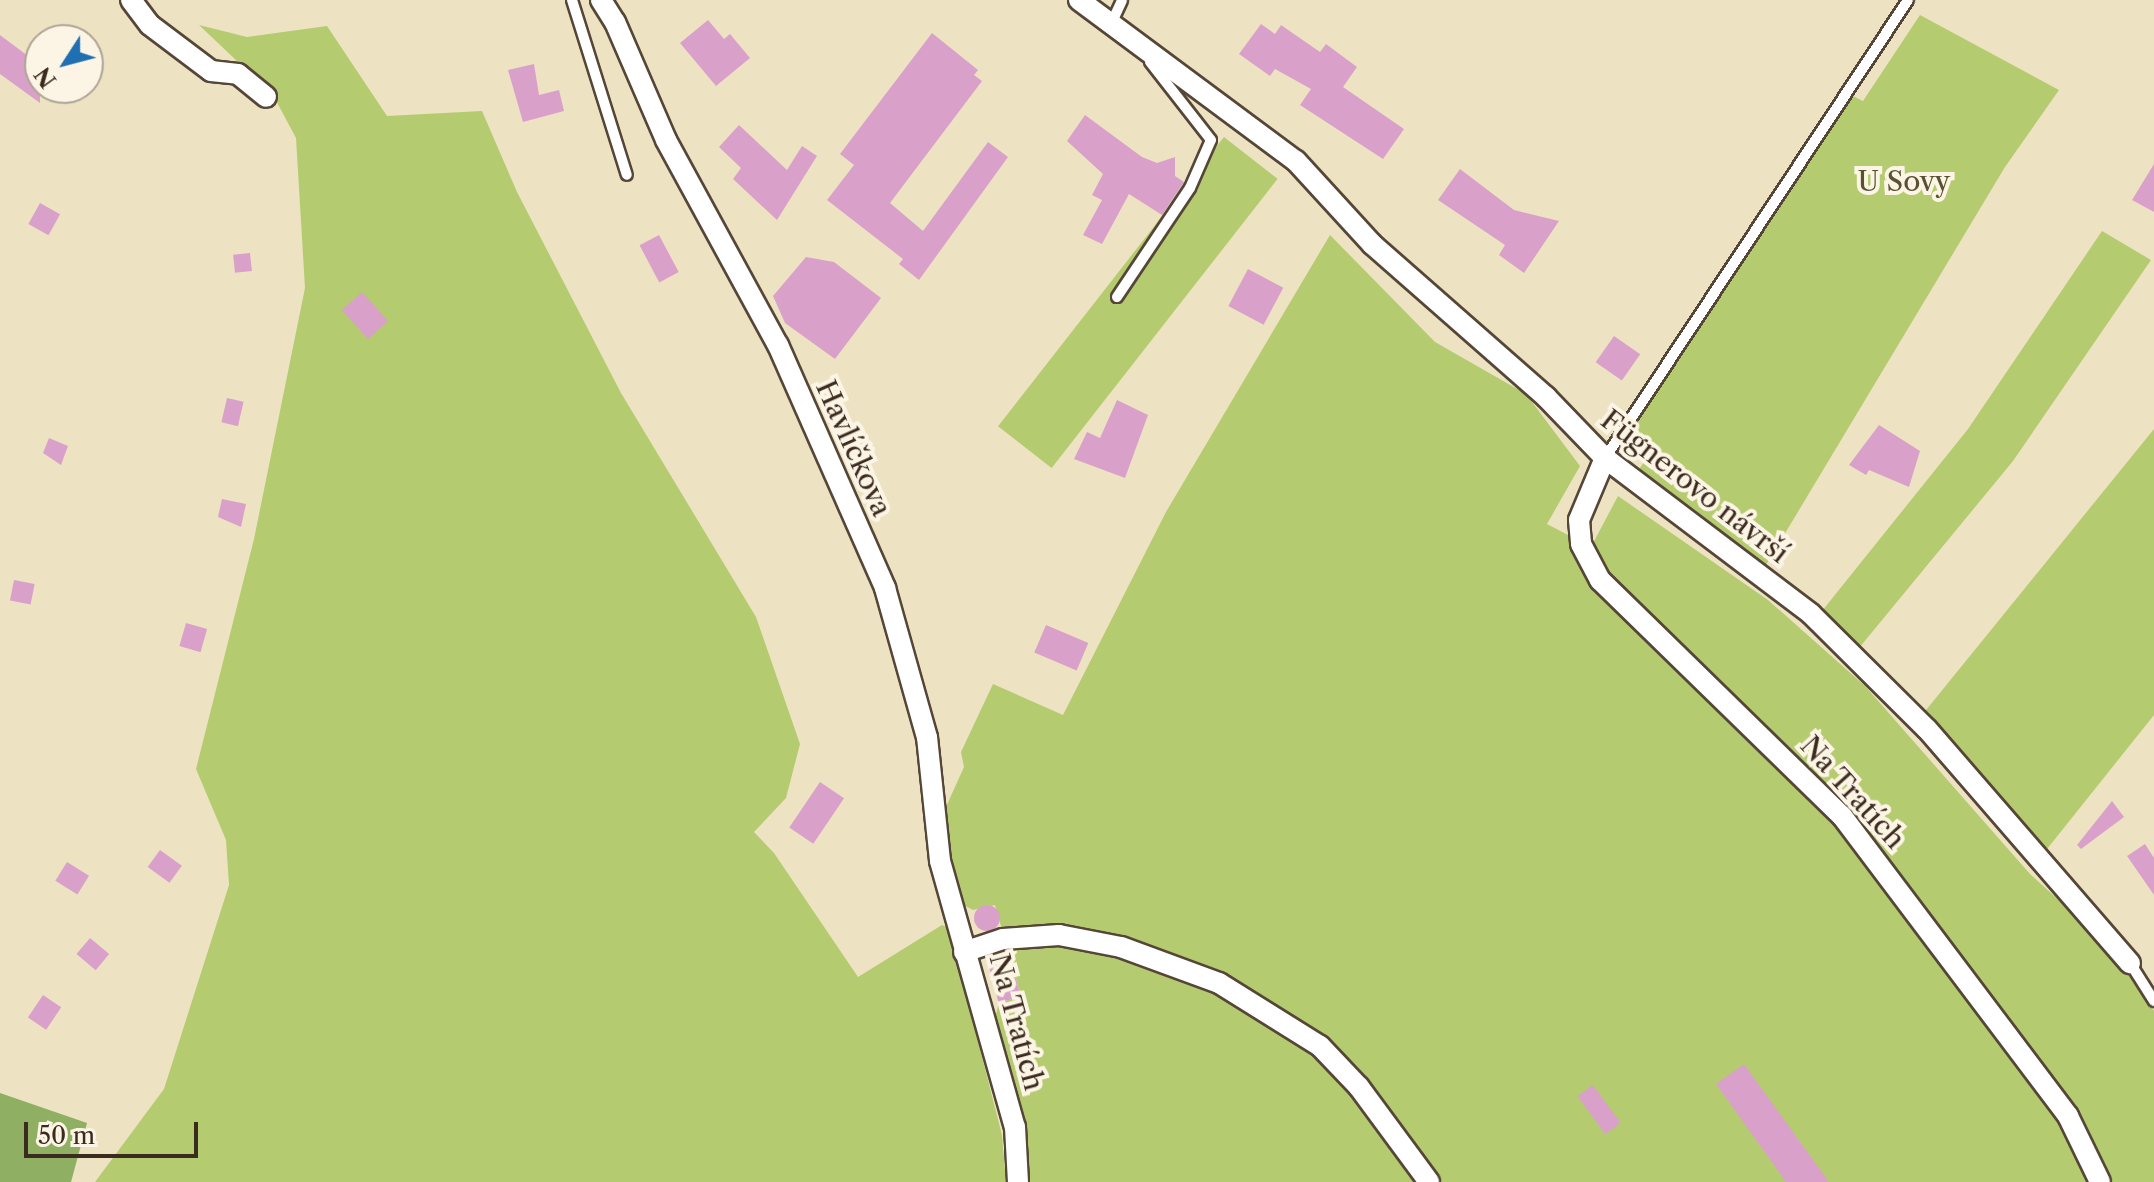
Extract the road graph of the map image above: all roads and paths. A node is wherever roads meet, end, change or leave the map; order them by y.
1 (131, 0) edge
2 (572, 0) edge
3 (601, 0) edge
4 (1079, 0) edge
5 (1122, 0) edge
6 (1908, 0) edge
7 (1120, 30) junction
8 (266, 97) dead end
9 (627, 175) dead end
10 (1117, 297) dead end
11 (1605, 458) junction
12 (964, 952) junction
13 (2130, 963) joint
14 (2154, 1001) edge
15 (1018, 1182) edge
16 (1429, 1182) edge
17 (2100, 1182) edge

1 - 8 street
2 - 9 lane
3 - 12 street, Havlíčkova
4 - 7 street, Fügnerovo návrší
5 - 7 lane
6 - 11 lane
7 - 10 lane
7 - 11 street, Fügnerovo návrší
11 - 13 street, Fügnerovo návrší
11 - 17 street, Na Tratích
12 - 15 street, Na Tratích
12 - 16 street, Na Tratích
13 - 14 lane

